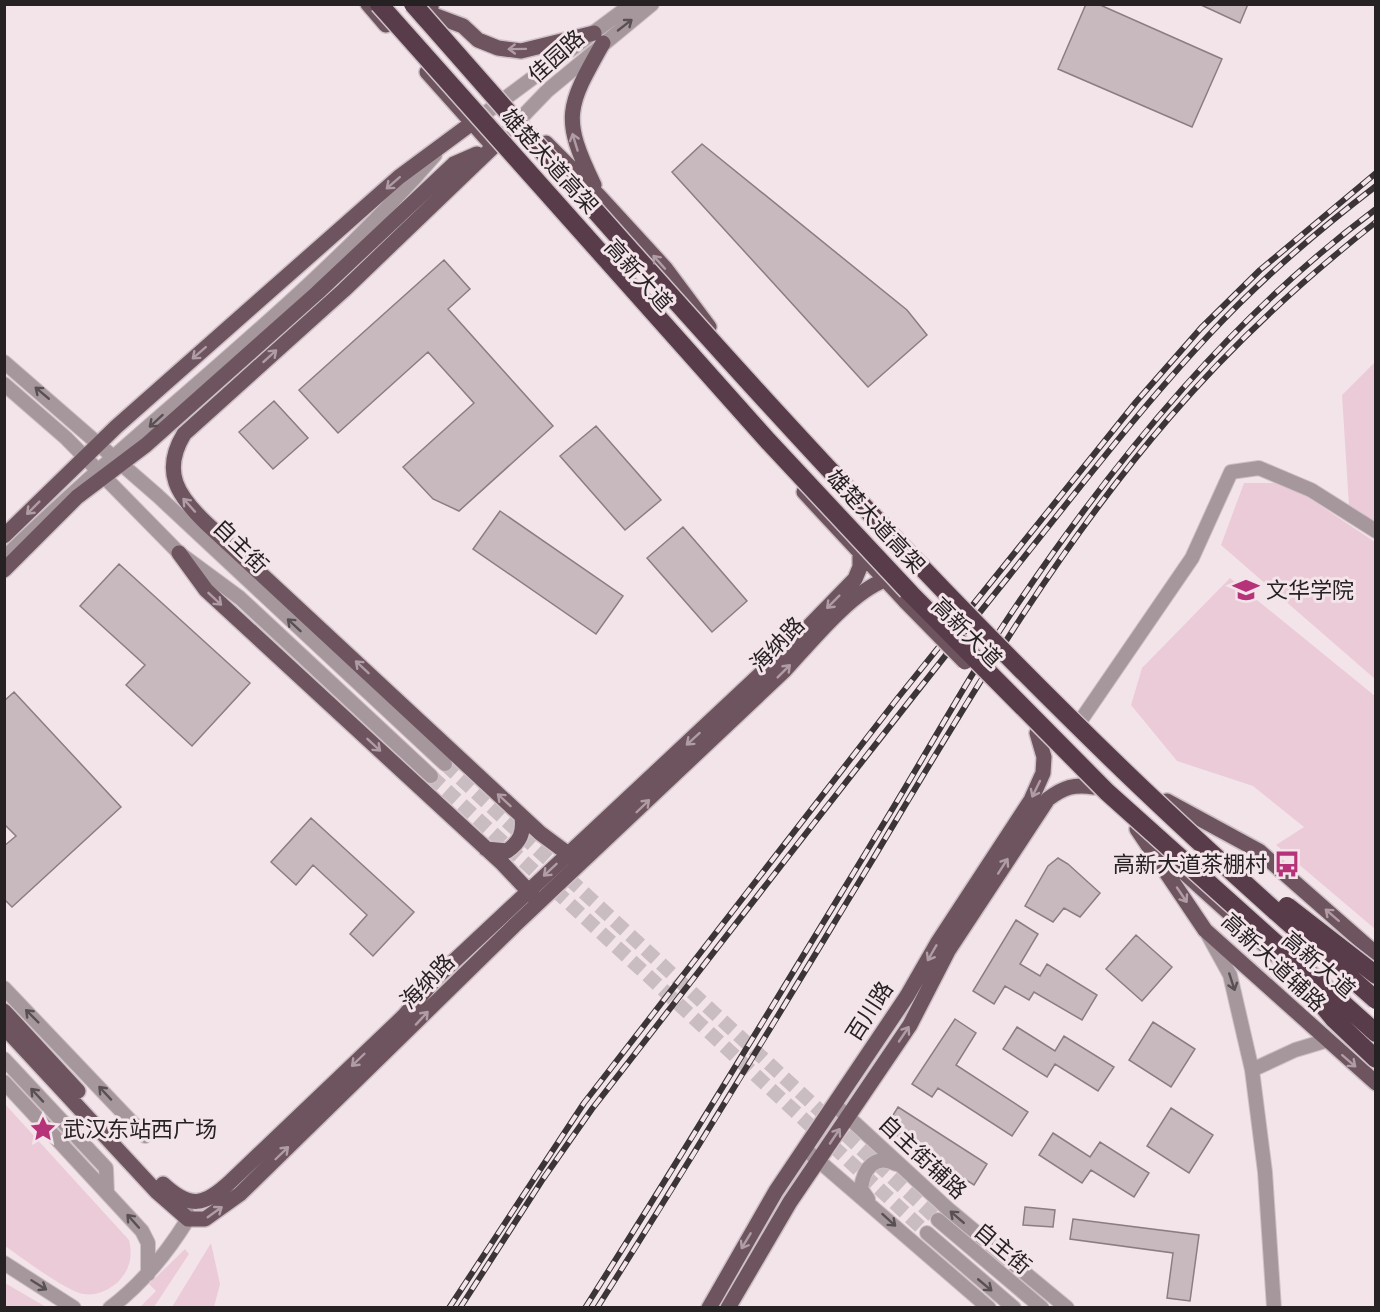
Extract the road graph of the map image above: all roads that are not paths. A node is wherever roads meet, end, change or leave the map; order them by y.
1 (368, 4) edge
2 (379, 4) edge
3 (413, 4) edge
4 (632, 4) edge
5 (652, 4) edge
6 (428, 8) edge
7 (599, 38) junction
8 (506, 98) junction
9 (522, 116) junction
10 (472, 123) junction
11 (494, 146) junction
12 (440, 149) junction
13 (599, 196) junction
14 (708, 326) junction
15 (680, 354) junction
16 (4, 362) edge
17 (4, 384) edge
18 (99, 443) junction
19 (85, 457) junction
20 (118, 460) junction
21 (100, 474) junction
22 (206, 523) junction
23 (1376, 531) edge
24 (4, 536) edge
25 (179, 553) junction
26 (860, 554) junction
27 (4, 558) edge
28 (4, 570) edge
29 (885, 580) junction
30 (250, 584) junction
31 (1081, 720) junction
32 (1032, 728) junction
33 (446, 764) tunnel mouth
34 (431, 776) tunnel mouth
35 (1094, 788) junction
36 (1167, 801) junction
37 (522, 817) junction
38 (1137, 829) junction
39 (1187, 829) junction
40 (486, 849) junction
41 (569, 852) junction
42 (581, 864) junction
43 (528, 891) junction
44 (540, 902) junction
45 (1205, 930) junction
46 (1264, 935) junction
47 (1376, 954) edge
48 (1376, 975) edge
49 (4, 988) edge
50 (1376, 990) edge
51 (1376, 1000) edge
52 (4, 1011) edge
53 (4, 1027) edge
54 (1376, 1033) edge
55 (1325, 1041) junction
56 (1376, 1044) edge
57 (4, 1059) edge
58 (1376, 1059) edge
59 (1252, 1070) junction
60 (4, 1082) edge
61 (1376, 1083) edge
62 (835, 1105) junction
63 (848, 1117) junction
64 (145, 1136) dead end
65 (805, 1149) junction
66 (818, 1160) junction
67 (901, 1166) junction
68 (107, 1192) junction
69 (184, 1200) junction
70 (871, 1204) junction
71 (188, 1219) junction
72 (938, 1220) tunnel mouth
73 (927, 1233) tunnel mouth
74 (4, 1263) edge
75 (148, 1274) junction
76 (74, 1308) edge
77 (110, 1308) edge
78 (709, 1308) edge
79 (728, 1308) edge
80 (989, 1308) edge
81 (1014, 1308) edge
82 (1042, 1308) edge
83 (1067, 1308) edge
84 (1274, 1308) edge

1 - 10 main road, 高新大道
2 - 46 highway, 雄楚大道高架, bridge
3 - 39 highway, 雄楚大道高架, bridge
4 - 7 street, 佳园路
7 -> 5 street, 佳园路
7 -> 6 main road
6 - 8 main road, 高新大道
7 - 8 street, 佳园路
7 - 9 street, 佳园路
13 -> 7 main road
8 - 9 main road, 高新大道
8 - 10 street, 佳园路
9 - 11 street, 佳园路
9 - 13 main road, 高新大道
10 - 11 main road, 高新大道
10 - 12 main road
11 - 15 main road, 高新大道
11 - 20 main road
22 -> 11 main road
12 -> 18 main road
12 -> 20 street
14 -> 13 main road, 高新大道
14 - 15 main road
14 - 31 main road, 高新大道
15 - 26 main road, 高新大道
18 -> 16 street, 自主街
17 - 19 street, 自主街
18 - 19 main road
18 - 20 street, 自主街
19 - 21 street, 自主街
19 -> 24 main road
20 - 21 main road
20 - 30 street, 自主街
21 - 25 street, 自主街
21 - 27 street
21 - 28 main road
22 - 30 street
37 -> 22 main road
23 - 31 street
25 - 34 street, 自主街
25 -> 40 main road
26 - 29 main road, 高新大道
26 -> 41 main road, 海纳路
29 - 32 main road, 高新大道, bridge
42 -> 29 main road, 海纳路
33 -> 30 street, 自主街
31 - 36 main road, 高新大道
32 - 35 main road, 高新大道
32 -> 62 main road, 百川路
35 - 38 main road, 高新大道
63 -> 35 main road, 百川路
47 -> 36 main road
36 - 50 main road, 高新大道
37 - 40 main road
37 - 41 main road
38 -> 45 main road, 高新大道辅路
38 - 56 main road, 高新大道
39 - 48 highway, bridge
39 - 51 highway, 雄楚大道高架, bridge
40 - 43 main road
41 - 42 main road
41 -> 43 main road, 海纳路
42 - 44 main road, 海纳路
43 - 44 main road
43 -> 69 main road, 海纳路
71 -> 44 main road, 海纳路
45 - 55 main road, 高新大道辅路
45 -> 59 street
46 - 54 highway, 雄楚大道高架, bridge
46 - 58 highway, bridge
64 -> 49 street
52 - 69 main road
53 - 71 main road
55 - 59 street
55 -> 61 main road, 高新大道辅路
68 -> 57 street
59 - 84 street
60 - 68 street
62 - 63 street, 自主街辅路
62 - 65 main road, 百川路
66 -> 63 main road, 百川路
63 - 67 street, 自主街辅路
65 - 66 street
65 -> 78 main road, 百川路
66 - 70 street
66 - 79 main road, 百川路
67 - 70 street
83 -> 67 street, 自主街辅路
75 -> 68 street
69 - 71 street
70 -> 80 street
71 - 75 street
72 - 82 street, 自主街
73 -> 81 street, 自主街
74 -> 76 street
75 - 77 street

